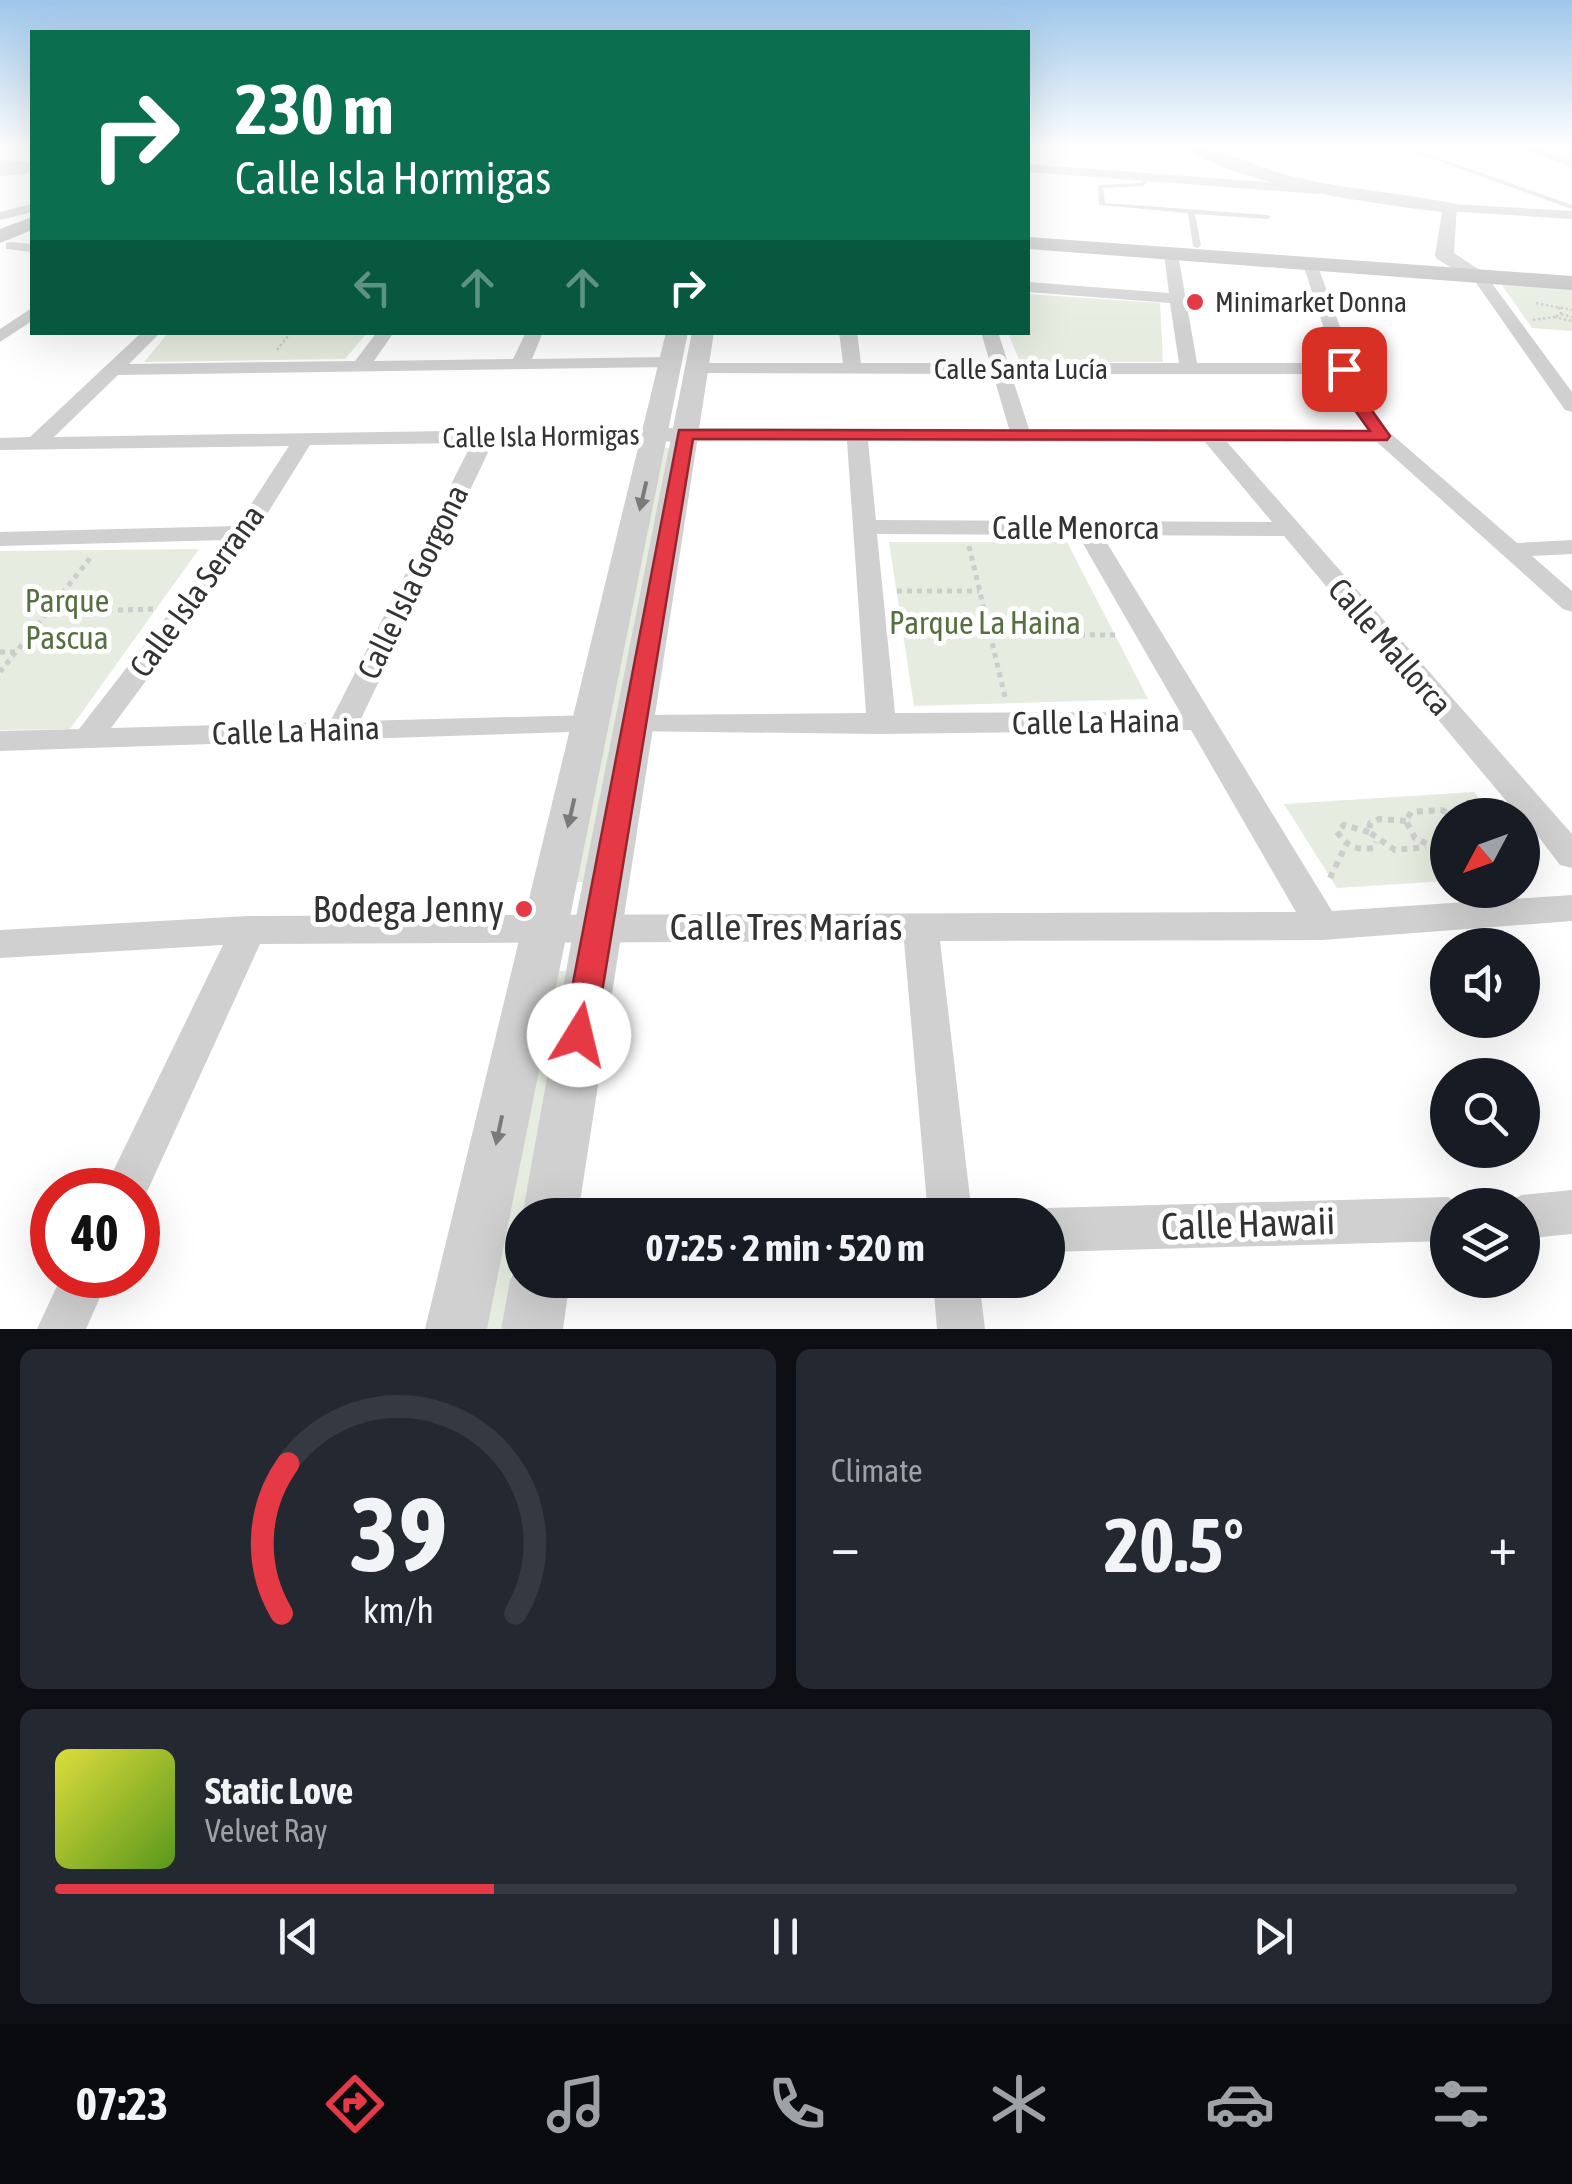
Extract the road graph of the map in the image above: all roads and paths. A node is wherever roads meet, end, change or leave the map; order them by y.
1 (1136, 208) edge
2 (1451, 208) joint
3 (1191, 213) junction
4 (1572, 215) edge
5 (1268, 217) dead end
6 (0, 219) edge
7 (30, 223) edge
8 (30, 225) edge
9 (1030, 235) edge
10 (1030, 244) edge
11 (11, 245) edge
12 (1197, 246) junction
13 (1171, 254) junction
14 (1311, 264) junction
15 (1457, 264) junction
16 (1572, 273) edge
17 (1480, 276) junction
18 (1030, 287) edge
19 (1565, 291) edge
20 (1178, 299) junction
21 (1525, 301) dead end
22 (1572, 310) edge
23 (1560, 311) junction
24 (30, 314) edge
25 (1554, 318) junction
26 (1572, 319) edge
27 (1527, 321) dead end
28 (150, 335) edge
29 (384, 335) edge
30 (534, 335) edge
31 (848, 335) edge
32 (990, 335) edge
33 (0, 337) edge
34 (687, 349) edge
35 (520, 364) junction
36 (361, 366) junction
37 (853, 368) junction
38 (1000, 369) junction
39 (1344, 369) junction
40 (112, 370) junction
41 (1189, 370) junction
42 (1572, 406) edge
43 (671, 434) junction
44 (856, 435) junction
45 (1022, 435) junction
46 (486, 436) junction
47 (1210, 436) junction
48 (1382, 436) junction
49 (302, 441) junction
50 (36, 443) junction
51 (0, 444) edge
52 (865, 527) junction
53 (1086, 528) junction
54 (1288, 529) junction
55 (244, 533) junction
56 (106, 536) junction
57 (0, 539) edge
58 (968, 542) dead end
59 (1572, 547) edge
60 (1511, 550) junction
61 (897, 591) dead end
62 (980, 591) junction
63 (1572, 604) edge
64 (188, 607) junction
65 (48, 612) junction
66 (990, 634) junction
67 (1114, 635) dead end
68 (0, 652) edge
69 (16, 652) junction
70 (0, 672) edge
71 (1007, 704) dead end
72 (1200, 721) junction
73 (592, 724) junction
74 (633, 724) junction
75 (881, 725) junction
76 (341, 729) junction
77 (88, 738) junction
78 (0, 741) edge
79 (1430, 811) edge
80 (1406, 821) junction
81 (1368, 832) junction
82 (1376, 842) junction
83 (1346, 845) junction
84 (1426, 847) junction
85 (1430, 848) edge
86 (1572, 856) edge
87 (1330, 878) dead end
88 (1572, 908) edge
89 (1322, 926) junction
90 (543, 927) junction
91 (597, 927) junction
92 (921, 927) junction
93 (248, 930) junction
94 (0, 944) edge
95 (136, 1168) edge
96 (553, 1198) edge
97 (948, 1198) edge
98 (1572, 1212) edge
99 (1540, 1215) edge
100 (1430, 1219) edge
101 (1065, 1230) edge
102 (76, 1298) edge
103 (537, 1298) edge
104 (958, 1298) edge
105 (62, 1329) edge
106 (456, 1329) edge
107 (532, 1329) edge
108 (961, 1329) edge

1 - 3 lane
2 - 4 street
2 - 15 street
3 - 5 lane
3 - 12 lane
6 - 7 street
8 - 11 main road
9 - 12 main road
10 - 13 main road
12 - 15 main road
13 - 14 main road
13 - 20 street
14 - 17 main road
14 - 39 street
15 - 16 main road
15 - 17 street
17 - 19 main road
17 - 42 street
18 - 20 street
19 - 23 path
20 - 41 street
21 - 23 path
22 - 23 path
23 - 25 path
23 - 26 path
24 - 33 street
25 - 26 path
25 - 27 path
28 - 40 street
29 - 36 street
30 - 35 street
31 - 37 street
32 - 38 street
34 - 35 street, Calle Santa Lucía
34 - 37 street, Calle Santa Lucía
34 - 43 street
35 - 36 street, Calle Santa Lucía
36 - 40 street, Calle Santa Lucía
37 - 38 street, Calle Santa Lucía
38 - 41 street, Calle Santa Lucía
38 - 45 street
39 - 41 street, Calle Santa Lucía
39 - 48 street
40 - 50 street
43 - 44 street, Calle Isla Hormigas
43 - 46 street, Calle Isla Hormigas
43 -> 73 street
43 - 74 street
44 - 45 street, Calle Isla Hormigas
44 - 52 street
45 - 47 street, Calle Isla Hormigas
46 - 49 street, Calle Isla Hormigas
46 - 76 street, Calle Isla Gorgona
47 - 48 street, Calle Isla Hormigas
47 - 54 street, Calle Mallorca
48 - 60 street
49 - 50 street, Calle Isla Hormigas
49 - 55 street, Calle Isla Serrana
50 - 51 street, Calle Isla Hormigas
52 - 53 street, Calle Menorca
52 - 75 street
53 - 54 street, Calle Menorca
53 - 72 street
54 - 86 street, Calle Mallorca
55 - 56 street
55 - 64 street, Calle Isla Serrana
56 - 57 street
56 - 65 path
58 - 62 path
59 - 60 street
60 - 63 street
61 - 62 path
62 - 66 path
64 - 65 path
64 - 77 street, Calle Isla Serrana
65 - 69 path
66 - 67 path
66 - 71 path
68 - 69 path
69 - 70 path
72 - 75 street, Calle La Haina
72 - 89 street
73 - 76 street, Calle La Haina
73 -> 90 street
74 - 75 street, Calle La Haina
74 - 91 street
76 - 77 street, Calle La Haina
77 - 78 street, Calle La Haina
79 - 80 path
80 - 81 path
80 - 84 path
81 - 82 path
81 - 83 path
82 - 83 path
82 - 84 path
83 - 87 path
84 - 85 path
88 - 89 street, Calle Tres Marías
89 - 92 street, Calle Tres Marías
90 - 91 street, Calle Tres Marías
90 - 93 street, Calle Tres Marías
90 -> 106 street
91 - 92 street, Calle Tres Marías
91 - 96 street
92 - 97 street
93 - 94 street, Calle Tres Marías
93 - 95 street
98 - 99 street
100 - 101 street, Calle Hawaii
102 - 105 street
103 - 107 street
104 - 108 street

